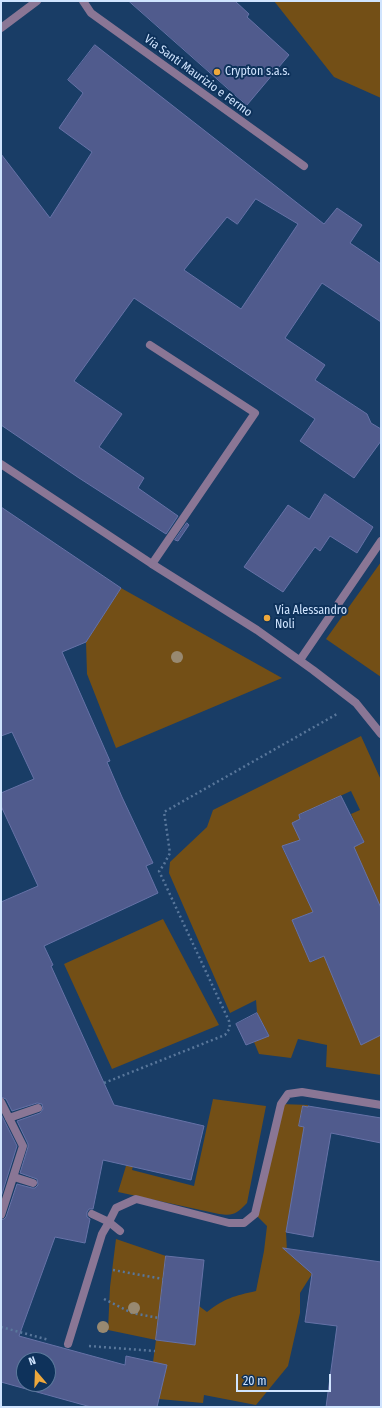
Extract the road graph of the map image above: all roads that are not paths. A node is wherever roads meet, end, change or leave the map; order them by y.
1 (37, 1) edge
2 (83, 1) edge
3 (1, 28) edge
4 (304, 166) dead end
5 (150, 345) dead end
6 (1, 464) edge
7 (381, 541) edge
8 (152, 564) junction
9 (300, 660) junction
10 (381, 734) edge
11 (1, 1102) edge
12 (381, 1105) edge
13 (38, 1108) dead end
14 (9, 1118) junction
15 (14, 1177) junction
16 (33, 1183) dead end
17 (92, 1214) dead end
18 (1, 1216) edge
19 (109, 1222) junction
20 (120, 1231) dead end
21 (68, 1344) dead end

1 - 3 street
2 - 4 street, Via Santi Maurizio e Fermo
5 - 8 street
6 - 8 street
7 - 9 street
8 - 9 street
9 - 10 street
11 - 14 street
12 - 19 street
13 - 14 street
14 - 15 street
15 - 16 street
15 - 18 street
17 - 19 street
19 - 20 street
19 - 21 street

